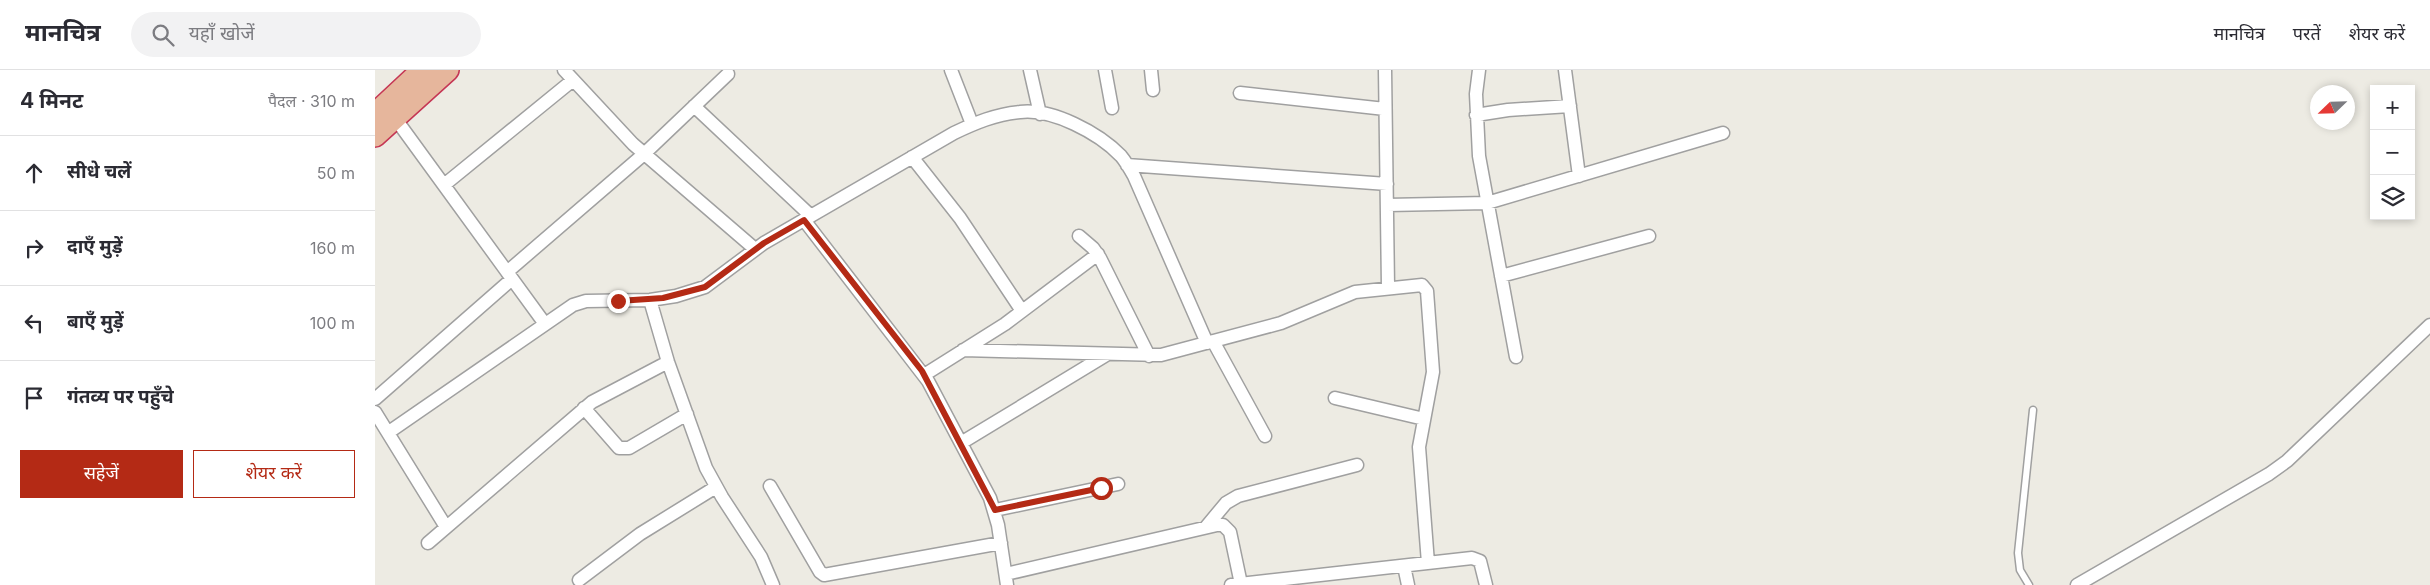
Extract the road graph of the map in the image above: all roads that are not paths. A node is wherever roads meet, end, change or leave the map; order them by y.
1 (422, 70) edge
2 (448, 70) edge
3 (951, 70) edge
4 (1029, 70) edge
5 (1105, 70) edge
6 (1151, 70) edge
7 (1385, 70) edge
8 (1479, 70) edge
9 (1565, 70) edge
10 (567, 73) edge
11 (728, 74) dead end
12 (1153, 90) dead end
13 (1239, 93) dead end
14 (694, 106) junction
15 (1570, 106) junction
16 (1112, 108) dead end
17 (1385, 109) junction
18 (1040, 114) junction
19 (1476, 115) junction
20 (385, 116) edge
21 (972, 124) junction
22 (1723, 133) dead end
23 (375, 136) edge
24 (644, 154) junction
25 (912, 157) junction
26 (1127, 165) junction
27 (1579, 176) junction
28 (1387, 184) junction
29 (444, 185) junction
30 (1487, 203) junction
31 (1387, 205) junction
32 (807, 218) junction
33 (1079, 236) dead end
34 (1649, 236) dead end
35 (755, 249) junction
36 (1098, 254) junction
37 (510, 275) junction
38 (1501, 276) junction
39 (1389, 287) junction
40 (650, 300) junction
41 (1022, 311) junction
42 (545, 324) junction
43 (2430, 325) edge
44 (1210, 342) junction
45 (963, 350) junction
46 (1107, 354) junction
47 (1149, 356) junction
48 (1516, 357) dead end
49 (668, 362) junction
50 (924, 375) junction
51 (1335, 398) dead end
52 (375, 399) edge
53 (584, 408) junction
54 (2033, 410) dead end
55 (375, 412) edge
56 (687, 414) junction
57 (1424, 419) junction
58 (389, 432) junction
59 (1265, 436) dead end
60 (961, 443) junction
61 (1357, 464) dead end
62 (1118, 484) dead end
63 (770, 486) dead end
64 (716, 487) junction
65 (995, 510) junction
66 (446, 527) junction
67 (1206, 527) junction
68 (428, 542) dead end
69 (1001, 543) junction
70 (1427, 563) junction
71 (1404, 566) junction
72 (579, 580) dead end
73 (1007, 580) edge
74 (1255, 583) edge
75 (1236, 584) edge
76 (773, 585) edge
77 (1408, 585) edge
78 (1486, 585) edge
79 (2029, 585) edge
80 (2077, 585) edge

1 - 20 highway
2 - 20 highway
3 - 21 street
4 - 18 street
5 - 16 street
6 - 12 street
7 - 17 street
8 - 19 street
9 - 15 street
10 - 24 street
10 - 29 street
11 - 14 street
13 - 17 street
14 - 24 street
14 - 32 street
15 - 19 street
15 - 27 street
17 - 28 street
18 - 21 street
18 - 26 street
19 - 30 street
20 - 23 highway
20 - 29 street
21 - 25 street
22 - 27 street
24 - 35 street
24 - 37 street
25 - 32 street
25 - 41 street
26 - 28 street
26 - 44 street
27 - 30 street
28 - 31 street
29 - 37 street
30 - 31 street
30 - 38 street
31 - 39 street
32 - 35 street
32 - 50 street
33 - 36 street
34 - 38 street
35 - 40 street
36 - 41 street
36 - 47 street
37 - 42 street
37 - 52 street
38 - 48 street
39 - 44 street
39 - 57 street
40 - 42 street
40 - 49 street
41 - 45 street
42 - 58 street
43 - 80 street
44 - 47 street
44 - 59 street
45 - 46 street
45 - 50 street
46 - 47 street
46 - 60 street
49 - 53 street
49 - 56 street
50 - 60 street
51 - 57 street
53 - 56 street
53 - 66 street
54 - 79 lane
55 - 58 street
56 - 64 street
57 - 70 street
58 - 66 street
60 - 65 street
61 - 67 street
62 - 65 street
63 - 69 street
64 - 72 street
64 - 76 street
65 - 69 street
66 - 68 street
67 - 73 street
67 - 75 street
69 - 73 street
70 - 71 street
70 - 78 street
71 - 74 street
71 - 77 street
74 - 75 street

